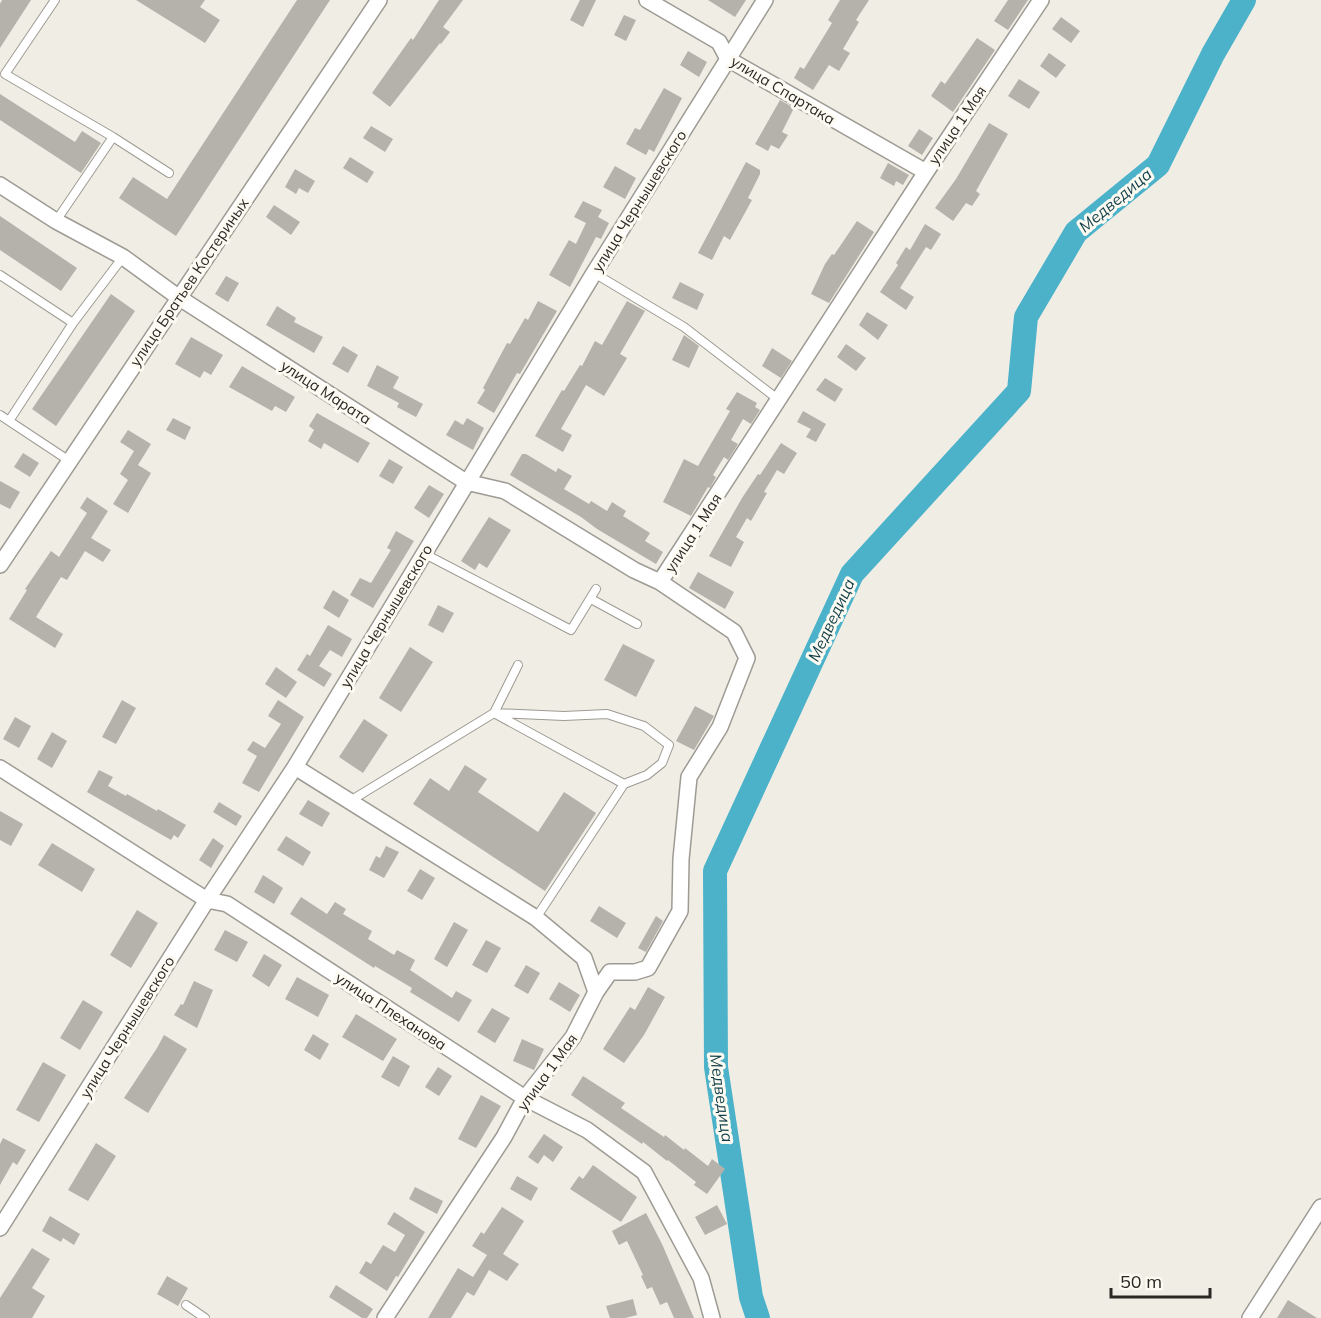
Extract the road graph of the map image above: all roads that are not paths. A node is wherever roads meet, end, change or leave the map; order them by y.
1 (55, 0) edge
2 (379, 0) edge
3 (647, 0) edge
4 (765, 0) edge
5 (1041, 0) edge
6 (728, 59) junction
7 (113, 137) junction
8 (926, 172) junction
9 (169, 173) dead end
10 (0, 185) edge
11 (56, 221) junction
12 (123, 257) junction
13 (594, 273) junction
14 (0, 274) edge
15 (178, 297) junction
16 (73, 323) junction
17 (779, 400) junction
18 (0, 415) edge
19 (9, 421) junction
20 (68, 460) junction
21 (466, 482) junction
22 (423, 553) junction
23 (0, 565) edge
24 (660, 582) junction
25 (596, 589) dead end
26 (591, 598) junction
27 (637, 624) dead end
28 (518, 665) dead end
29 (494, 713) junction
30 (295, 767) junction
31 (0, 768) edge
32 (624, 784) junction
33 (348, 802) junction
34 (207, 900) junction
35 (536, 918) junction
36 (596, 992) junction
37 (525, 1098) junction
38 (1321, 1207) edge
39 (0, 1228) edge
40 (186, 1305) dead end
41 (205, 1318) edge
42 (386, 1318) edge
43 (712, 1318) edge
44 (1250, 1318) edge

1 - 7 lane
2 - 15 street, улица Братьев Костериных
3 - 6 street, улица Спартака
4 - 6 street, улица Чернышевского
5 - 8 street, улица 1 Мая
6 - 8 street, улица Спартака
6 - 13 street, улица Чернышевского
7 - 9 lane
7 - 11 lane
8 - 17 street, улица 1 Мая
10 - 11 street, улица Марата
11 - 12 street, улица Марата
12 - 15 street, улица Марата
12 - 16 lane
13 - 17 lane
13 - 21 street, улица Чернышевского
14 - 16 lane
15 - 20 street, улица Братьев Костериных
15 - 21 street, улица Марата
16 - 19 lane
17 - 24 street, улица 1 Мая
18 - 19 lane
19 - 20 lane
20 - 23 street, улица Братьев Костериных
21 - 22 street, улица Чернышевского
21 - 24 street, улица Марата
22 - 26 lane
22 - 30 street, улица Чернышевского
24 - 36 street, улица 1 Мая
25 - 26 lane
26 - 27 lane
28 - 29 lane
29 - 32 lane
29 - 32 lane
29 - 33 lane
30 - 33 street
30 - 34 street, улица Чернышевского
31 - 34 street, улица Плеханова
32 - 35 lane
33 - 35 street
34 - 37 street, улица Плеханова
34 - 39 street, улица Чернышевского
35 - 36 street
36 - 37 street, улица 1 Мая
37 - 42 street, улица 1 Мая
37 - 43 street, улица Плеханова
38 - 44 street
40 - 41 lane

